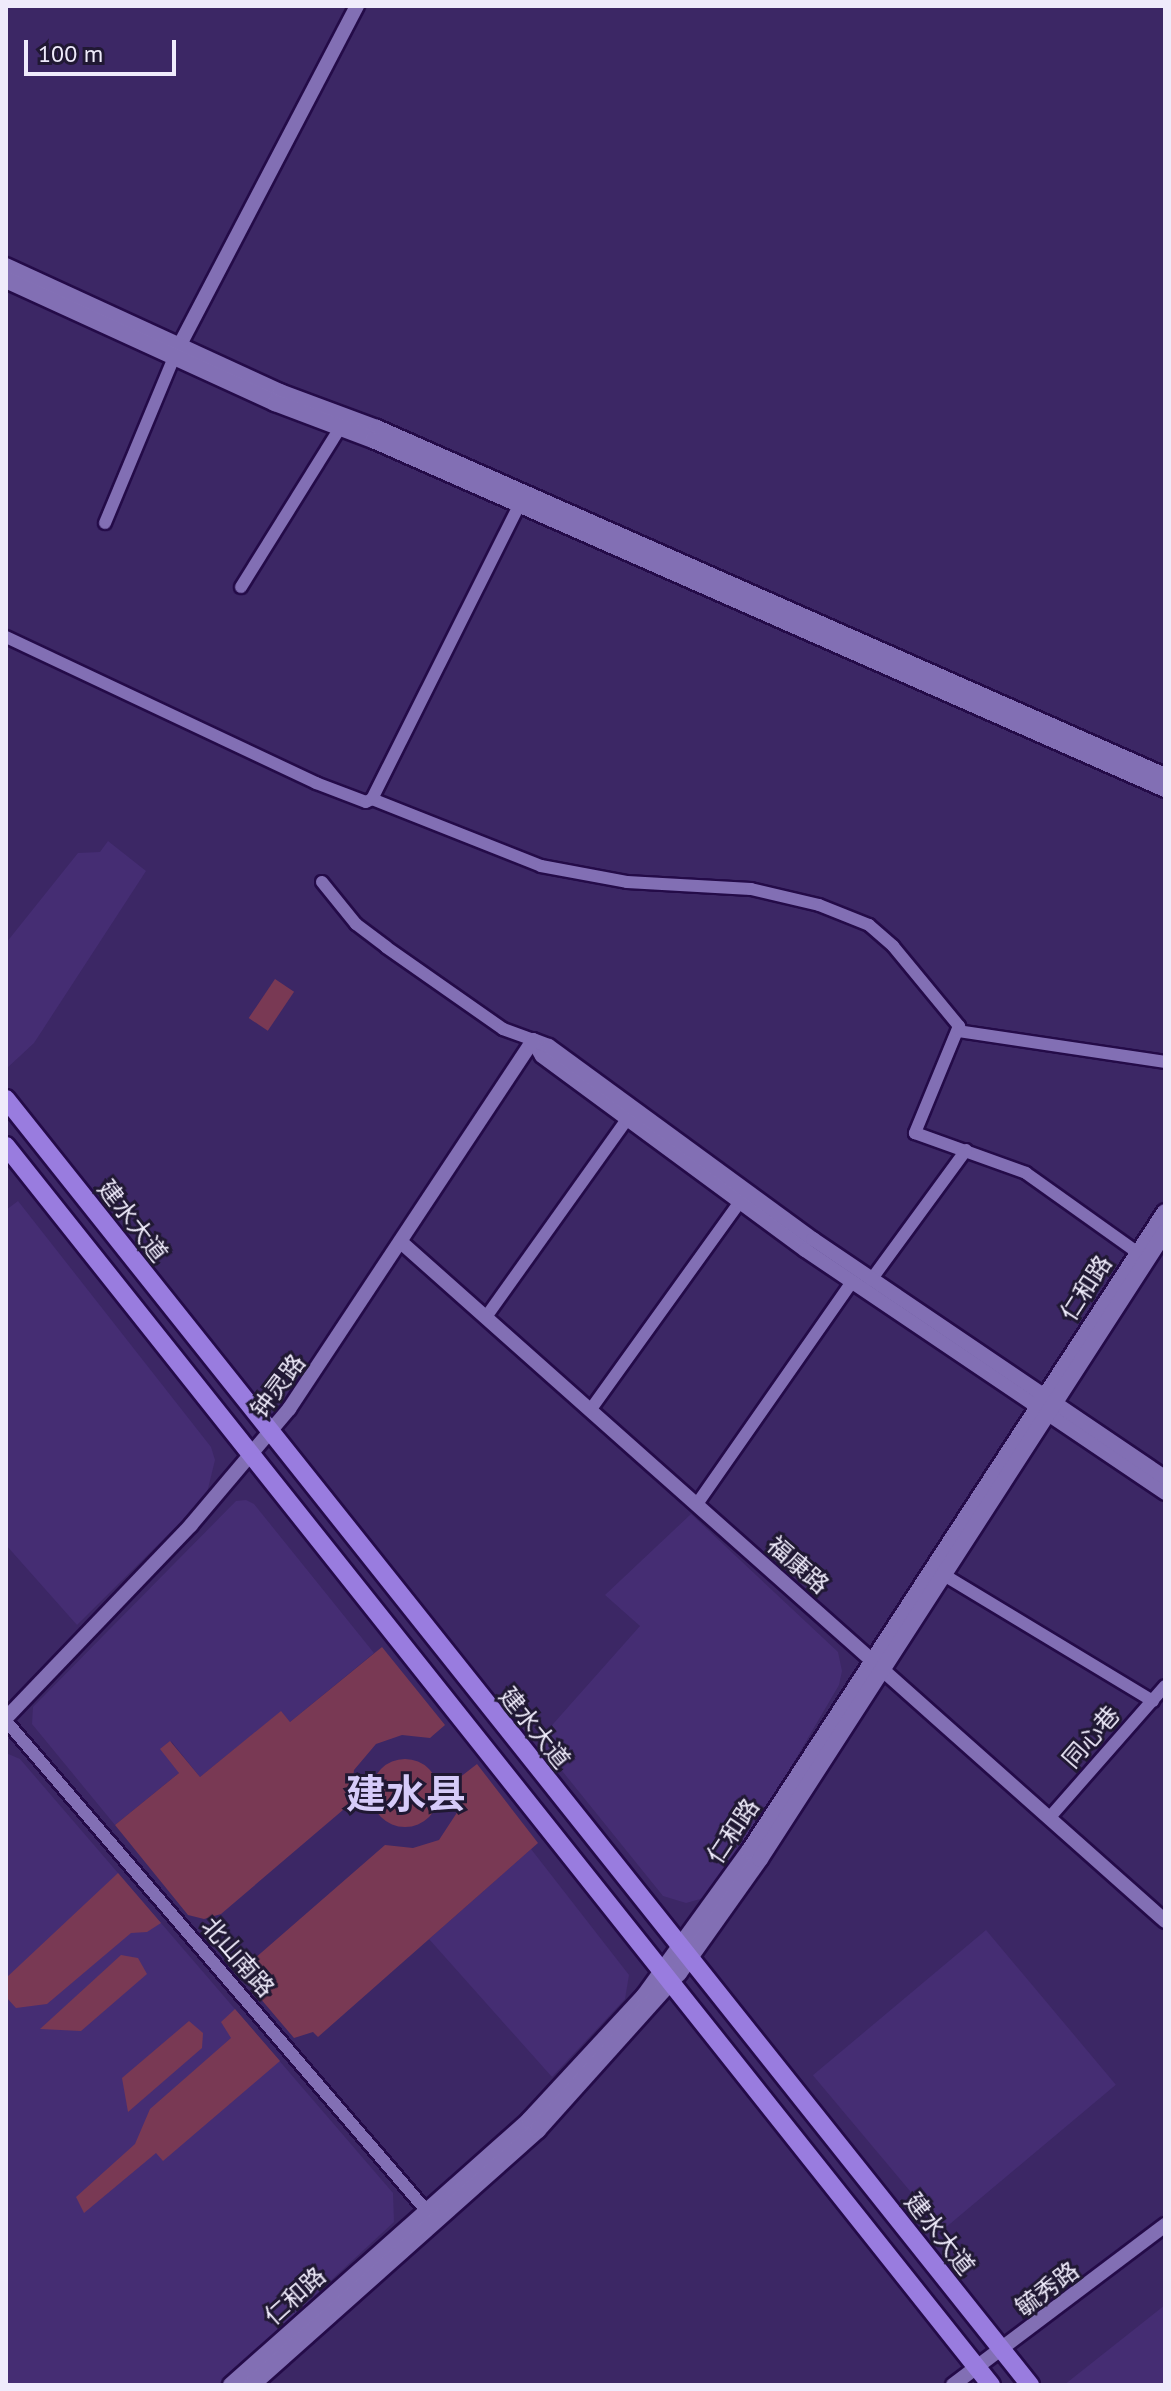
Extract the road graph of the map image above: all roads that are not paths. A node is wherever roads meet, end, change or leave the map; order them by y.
1 (357, 6) edge
2 (6, 266) edge
3 (6, 280) edge
4 (177, 349) junction
5 (340, 428) junction
6 (519, 506) junction
7 (105, 523) dead end
8 (682, 571) junction
9 (241, 587) dead end
10 (6, 637) edge
11 (1165, 776) edge
12 (1165, 789) edge
13 (372, 799) junction
14 (322, 882) dead end
15 (958, 1031) junction
16 (533, 1040) junction
17 (1165, 1062) edge
18 (6, 1099) edge
19 (627, 1119) junction
20 (6, 1146) edge
21 (966, 1150) junction
22 (740, 1202) junction
23 (1165, 1212) edge
24 (1165, 1232) edge
25 (402, 1243) junction
26 (1138, 1253) junction
27 (871, 1280) junction
28 (852, 1282) junction
29 (486, 1317) junction
30 (1045, 1406) junction
31 (591, 1409) junction
32 (270, 1433) junction
33 (251, 1456) junction
34 (1165, 1477) edge
35 (1165, 1493) edge
36 (697, 1504) junction
37 (944, 1575) junction
38 (878, 1664) junction
39 (1165, 1686) edge
40 (1153, 1701) junction
41 (6, 1720) edge
42 (1050, 1817) junction
43 (1165, 1921) edge
44 (685, 1954) junction
45 (667, 1978) junction
46 (432, 2216) junction
47 (1165, 2225) edge
48 (1002, 2350) junction
49 (977, 2368) junction
50 (231, 2385) edge
51 (252, 2385) edge
52 (953, 2385) edge
53 (991, 2385) edge
54 (1030, 2385) edge

1 - 4 street
2 - 4 main road
3 - 4 main road
4 - 5 main road
4 - 7 street
4 - 8 main road
5 - 6 main road
5 - 9 street
6 - 8 main road
6 - 13 street
8 - 11 main road
8 - 12 main road
10 - 13 street
13 - 15 street
14 - 16 street
15 - 17 street
15 - 21 street
16 - 19 street
16 - 25 street, 钟灵路
16 - 27 street
18 - 32 main road, 建水大道
19 - 22 street
19 - 29 street
20 - 33 main road
21 - 26 street
21 - 27 street
22 - 28 street
22 - 31 street
23 - 26 main road, 仁和路
24 - 30 main road, 仁和路
25 - 29 street, 福康路
25 - 32 street, 钟灵路
26 - 30 main road, 仁和路
27 - 30 street
28 - 30 street
28 - 36 street
29 - 31 street, 福康路
30 - 34 street
30 - 35 street
30 - 37 main road, 仁和路
30 - 38 main road, 仁和路
31 - 36 street, 福康路
32 - 33 street, 钟灵路
32 - 44 main road, 建水大道
33 - 41 street, 钟灵路
33 - 45 main road
36 - 38 street, 福康路
37 - 38 main road, 仁和路
37 - 40 street
38 - 42 street, 福康路
38 - 44 main road, 仁和路
39 - 40 street, 同心巷
40 - 42 street, 同心巷
41 - 46 street, 北山南路
42 - 43 street, 福康路
44 - 45 main road, 仁和路
44 - 48 main road, 建水大道
45 - 46 main road, 仁和路
45 - 49 main road
46 - 50 main road, 仁和路
46 - 51 main road, 仁和路
47 - 48 street, 毓秀路
48 - 49 street, 毓秀路
48 - 54 main road, 建水大道
49 - 52 street, 毓秀路
49 - 53 main road

